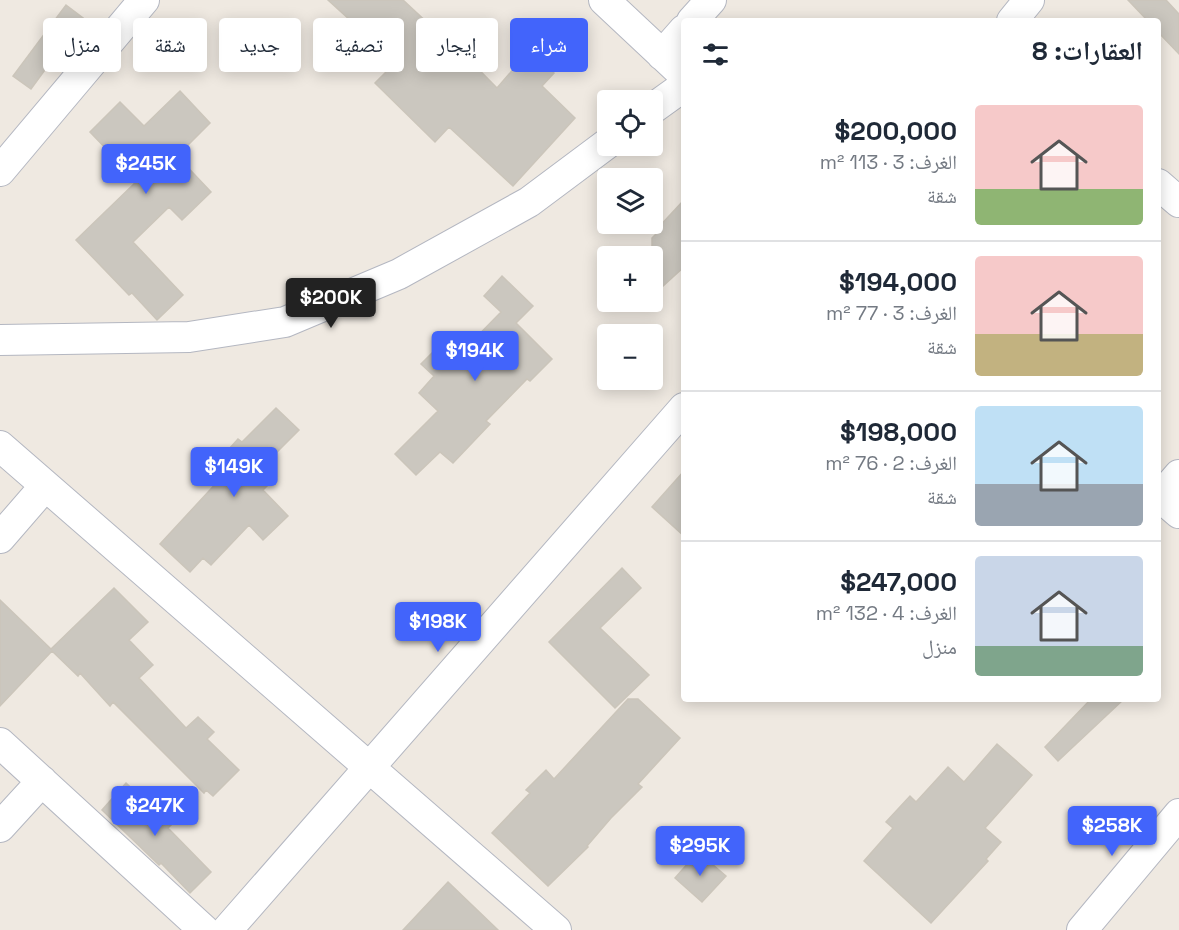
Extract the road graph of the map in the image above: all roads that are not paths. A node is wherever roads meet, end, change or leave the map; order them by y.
1 (144, 0) edge
2 (604, 0) edge
3 (711, 0) edge
4 (1029, 0) edge
5 (695, 18) edge
6 (1014, 18) edge
7 (681, 33) edge
8 (662, 55) junction
9 (681, 72) edge
10 (681, 88) edge
11 (663, 101) edge
12 (597, 151) edge
13 (4, 159) edge
14 (0, 340) edge
15 (681, 411) edge
16 (0, 446) edge
17 (45, 486) junction
18 (0, 538) edge
19 (0, 743) edge
20 (369, 769) junction
21 (42, 781) junction
22 (1179, 814) edge
23 (0, 827) edge
24 (204, 930) edge
25 (227, 930) edge
26 (556, 930) edge
27 (1082, 930) edge

1 - 13 street
2 - 8 street
3 - 5 street
4 - 6 street
7 - 8 street
8 - 9 street
10 - 11 street
12 - 14 street
15 - 20 street
16 - 17 street
17 - 18 street
17 - 20 street
19 - 21 street
20 - 25 street
20 - 26 street
21 - 23 street
21 - 24 street
22 - 27 street

